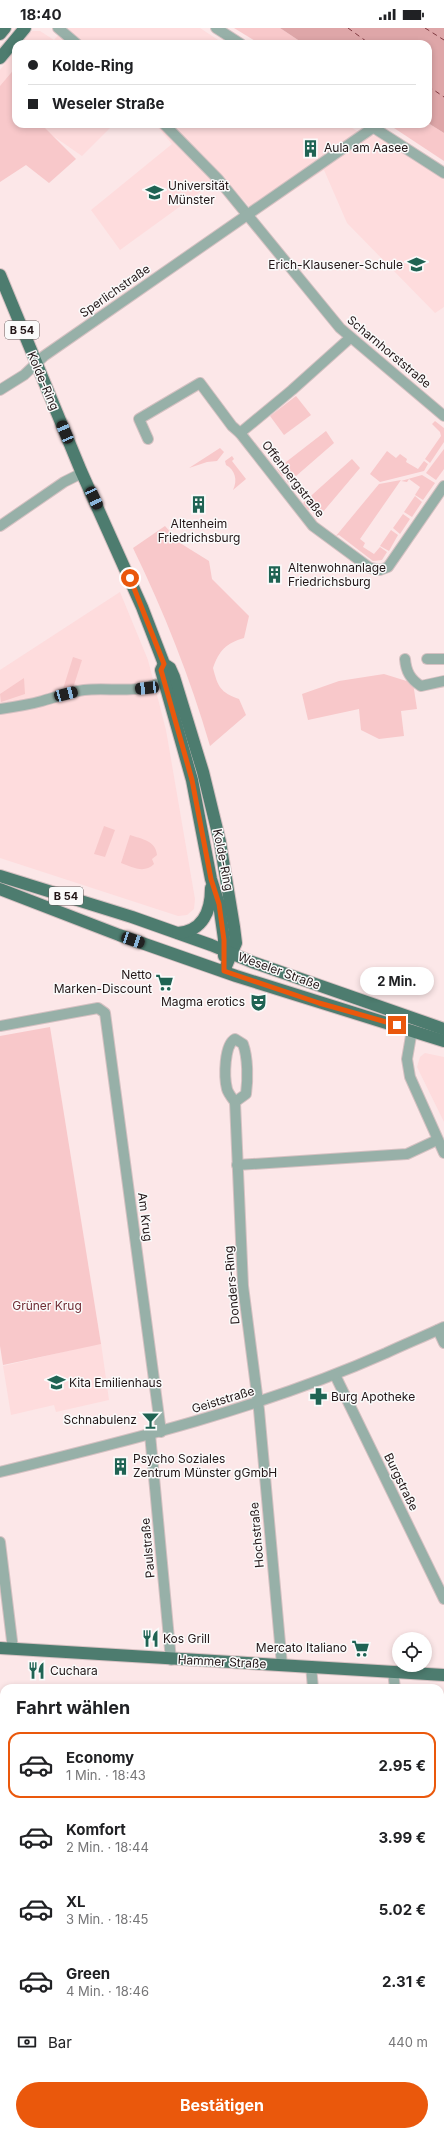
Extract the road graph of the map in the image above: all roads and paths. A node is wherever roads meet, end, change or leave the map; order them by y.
1 (5, 28) edge
2 (25, 28) edge
3 (58, 28) edge
4 (216, 28) edge
5 (0, 34) edge
6 (15, 40) edge
7 (72, 40) edge
8 (235, 40) edge
9 (12, 44) edge
10 (0, 58) edge
11 (168, 128) edge
12 (368, 128) edge
13 (374, 128) edge
14 (444, 173) edge
15 (248, 216) junction
16 (0, 275) edge
17 (350, 338) junction
18 (40, 359) junction
19 (0, 390) edge
20 (444, 416) edge
21 (240, 433) junction
22 (148, 439) dead end
23 (82, 473) junction
24 (444, 486) edge
25 (0, 526) edge
26 (405, 659) dead end
27 (427, 659) dead end
28 (444, 659) edge
29 (164, 664) junction
30 (164, 681) junction
31 (444, 681) edge
32 (0, 709) edge
33 (0, 876) edge
34 (211, 879) junction
35 (0, 889) edge
36 (177, 933) junction
37 (228, 952) junction
38 (224, 971) junction
39 (0, 1026) edge
40 (444, 1029) edge
41 (412, 1030) junction
42 (444, 1041) edge
43 (235, 1102) junction
44 (437, 1140) junction
45 (444, 1153) edge
46 (237, 1165) junction
47 (441, 1328) edge
48 (444, 1343) edge
49 (335, 1375) junction
50 (258, 1403) junction
51 (160, 1432) junction
52 (150, 1434) junction
53 (0, 1472) edge
54 (0, 1542) edge
55 (444, 1599) edge
56 (0, 1648) edge
57 (13, 1649) junction
58 (171, 1660) junction
59 (282, 1665) junction
60 (311, 1666) junction
61 (392, 1672) edge
62 (394, 1672) joint
63 (444, 1675) edge
64 (313, 1684) edge
65 (395, 1684) edge

1 - 5 main road
2 - 6 main road
3 - 7 street
4 - 8 street
9 - 10 main road
11 - 15 street, Scharnhorststraße
12 - 15 street, Sperlichstraße
13 - 14 street
15 - 17 street, Scharnhorststraße
15 - 18 street, Sperlichstraße
16 - 18 main road, Kolde-Ring / B 54
17 - 20 street, Scharnhorststraße
17 - 21 street
18 - 19 street, Sperlichstraße
18 - 23 main road, Kolde-Ring / B 54
21 - 22 street, Offenbergstraße
21 - 24 street, Offenbergstraße
23 - 25 street
23 - 29 main road, Kolde-Ring / B 54
26 - 31 street
27 - 28 street
29 - 30 main road, Kolde-Ring / B 54
29 - 37 main road, Kolde-Ring / B 54
30 - 32 street
30 - 34 main road, Kolde-Ring / B 54
33 - 36 main road, Weseler Straße / B 54
34 - 36 main road, Kolde-Ring / B 54
34 - 37 main road, Kolde-Ring / B 54
35 - 38 main road, Weseler Straße / B 54
36 - 37 main road, Weseler Straße / B 54
37 - 38 main road, Kolde-Ring / B 54
37 - 40 main road, Weseler Straße
38 - 41 main road, Weseler Straße
39 - 51 street, Am Krug
41 - 42 main road, Weseler Straße
41 - 44 street
43 - 43 street, Donders-Ring
43 - 46 street, Donders-Ring
44 - 45 street
44 - 46 street
46 - 50 street, Donders-Ring
47 - 48 street
47 - 49 street, Geiststraße
49 - 50 street, Geiststraße
49 - 55 street, Burgstraße
50 - 51 street, Geiststraße
50 - 59 street, Hochstraße
51 - 52 street, Geiststraße
52 - 53 street, Geiststraße
52 - 58 street, Paulstraße
54 - 57 street
56 - 57 main road, Hammer Straße
57 - 58 main road, Hammer Straße
58 - 59 main road, Hammer Straße
59 - 60 main road, Hammer Straße
60 - 61 main road, Hammer Straße
60 - 64 street
62 - 63 main road, Hammer Straße
62 - 65 street

